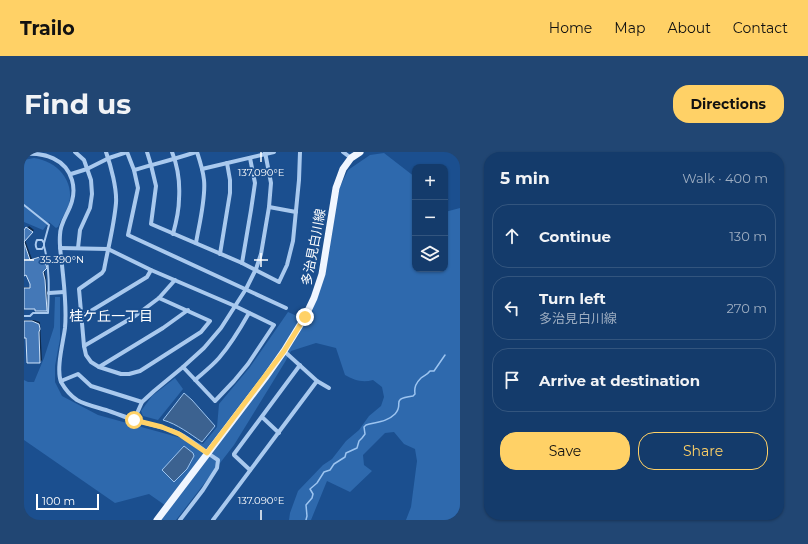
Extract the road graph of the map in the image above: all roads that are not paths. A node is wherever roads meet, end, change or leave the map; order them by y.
1 (75, 152) edge
2 (106, 152) edge
3 (127, 152) edge
4 (147, 152) edge
5 (172, 152) edge
6 (196, 152) edge
7 (274, 152) edge
8 (300, 152) edge
9 (343, 152) edge
10 (360, 152) edge
11 (266, 153) edge
12 (24, 154) edge
13 (109, 158) junction
14 (250, 158) junction
15 (351, 158) junction
16 (175, 159) junction
17 (227, 163) junction
18 (151, 165) junction
19 (87, 169) junction
20 (202, 169) junction
21 (134, 170) junction
22 (70, 174) junction
23 (24, 205) edge
24 (269, 207) junction
25 (296, 212) junction
26 (173, 234) junction
27 (44, 242) junction
28 (196, 243) junction
29 (44, 246) junction
30 (60, 248) junction
31 (78, 248) junction
32 (108, 249) junction
33 (220, 254) junction
34 (242, 263) junction
35 (256, 269) junction
36 (151, 270) junction
37 (175, 280) junction
38 (246, 289) junction
39 (64, 292) junction
40 (49, 293) junction
41 (159, 298) junction
42 (235, 306) junction
43 (286, 308) dead end
44 (188, 310) junction
45 (249, 313) junction
46 (24, 316) edge
47 (81, 317) junction
48 (84, 346) junction
49 (284, 351) junction
50 (300, 364) junction
51 (99, 367) junction
52 (183, 367) junction
53 (195, 380) junction
54 (61, 381) junction
55 (317, 381) junction
56 (329, 388) dead end
57 (142, 402) junction
58 (262, 417) junction
59 (134, 420) junction
60 (279, 433) junction
61 (207, 453) junction
62 (250, 470) junction
63 (157, 520) edge
64 (180, 520) edge
65 (213, 520) edge

1 - 19 street
2 - 13 street
3 - 13 street
3 - 21 street
4 - 18 street
5 - 16 street
6 - 16 street
6 - 20 street
7 - 11 street
8 - 25 street
9 - 15 street
10 - 15 main road, 多治見白川線
11 - 14 street
11 - 24 street
12 - 22 street
13 - 19 street
13 - 32 street
14 - 17 street
14 - 34 street
15 - 49 main road, 多治見白川線
16 - 18 street
16 - 26 street
17 - 20 street
17 - 33 street
18 - 21 street
18 - 26 street
19 - 22 street
19 - 31 street
20 - 28 street
21 - 38 street
22 - 30 street
23 - 27 lane
24 - 25 street
24 - 35 street
25 - 35 street
26 - 28 street
27 - 29 lane
27 - 29 lane
28 - 33 street
29 - 40 lane
30 - 31 street
30 - 39 street
31 - 32 street
32 - 36 street
32 - 47 street
33 - 34 street
34 - 35 street
35 - 38 street
36 - 37 street
36 - 47 street
37 - 41 street
37 - 42 street
38 - 42 street
38 - 43 street
39 - 40 street
39 - 54 street
40 - 46 lane
41 - 44 street
41 - 48 street
42 - 45 street
42 - 52 street
44 - 51 street
44 - 51 street
45 - 53 street
45 - 53 street
47 - 48 street
48 - 51 street
49 - 50 street
49 - 61 main road, 多治見白川線
50 - 55 street
50 - 58 street
52 - 53 street
52 - 57 street
54 - 57 street
54 - 59 street
55 - 56 street
55 - 60 street
57 - 59 street
58 - 60 street
58 - 62 street
59 - 61 street
60 - 62 street
61 - 63 main road, 多治見白川線
61 - 64 street
62 - 65 street

